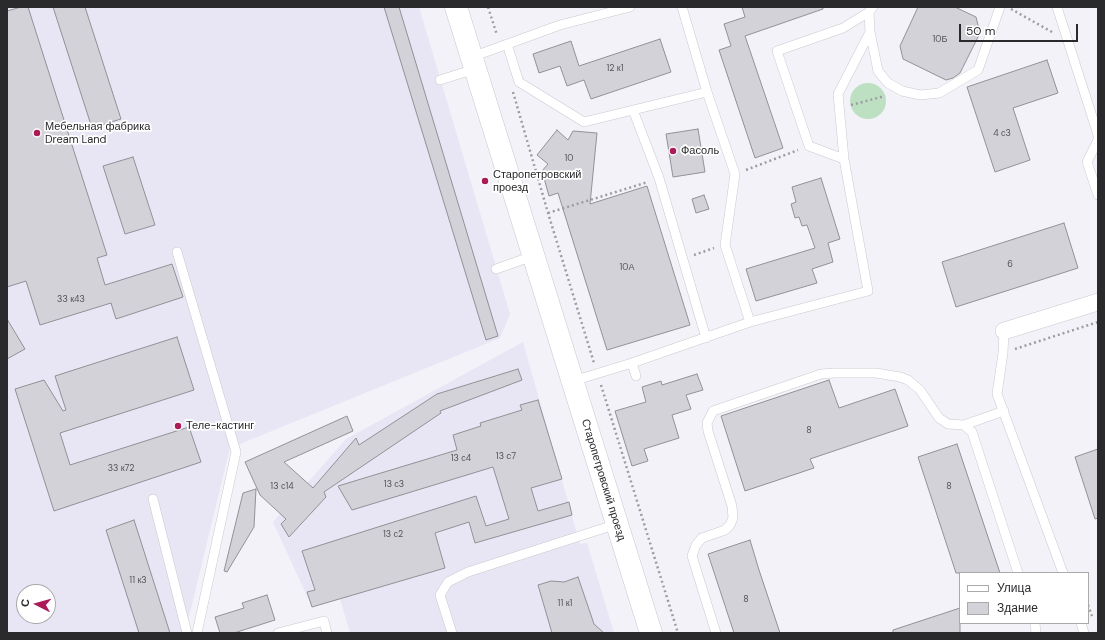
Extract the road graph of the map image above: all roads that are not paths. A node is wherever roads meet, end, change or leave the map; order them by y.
1 (456, 7) edge
2 (630, 7) edge
3 (682, 7) edge
4 (1000, 7) edge
5 (1057, 7) edge
6 (871, 9) edge
7 (870, 32) junction
8 (504, 45) junction
9 (474, 63) junction
10 (440, 80) dead end
11 (707, 92) junction
12 (633, 110) junction
13 (1098, 135) edge
14 (1098, 140) edge
15 (844, 159) junction
16 (1098, 195) edge
17 (177, 252) dead end
18 (534, 255) junction
19 (496, 268) dead end
20 (1098, 302) edge
21 (750, 322) junction
22 (1004, 331) joint
23 (706, 338) junction
24 (632, 363) junction
25 (636, 376) dead end
26 (573, 381) junction
27 (1004, 411) junction
28 (964, 425) junction
29 (153, 499) dead end
30 (617, 524) junction
31 (1018, 572) edge
32 (1062, 572) edge
33 (187, 633) edge
34 (197, 633) edge
35 (278, 633) edge
36 (327, 633) edge
37 (452, 633) edge
38 (651, 633) edge
39 (716, 633) edge

1 - 9 street, Старопетровский проезд
2 - 8 lane
3 - 11 lane
4 - 7 lane
5 - 13 lane
6 - 7 lane
6 - 15 lane
7 - 15 lane
8 - 9 lane
8 - 12 lane
9 - 10 lane
9 - 18 street, Старопетровский проезд
11 - 12 lane
11 - 21 lane
12 - 23 lane
14 - 16 lane
15 - 21 lane
17 - 34 lane
18 - 19 lane
18 - 26 street, Старопетровский проезд
20 - 22 street
21 - 23 lane
22 - 27 lane
23 - 24 lane
24 - 25 lane
24 - 26 lane
26 - 30 street, Старопетровский проезд
27 - 28 lane
27 - 32 lane
28 - 31 lane
28 - 39 lane
29 - 33 lane
30 - 37 lane
30 - 38 street, Старопетровский проезд
35 - 36 lane

